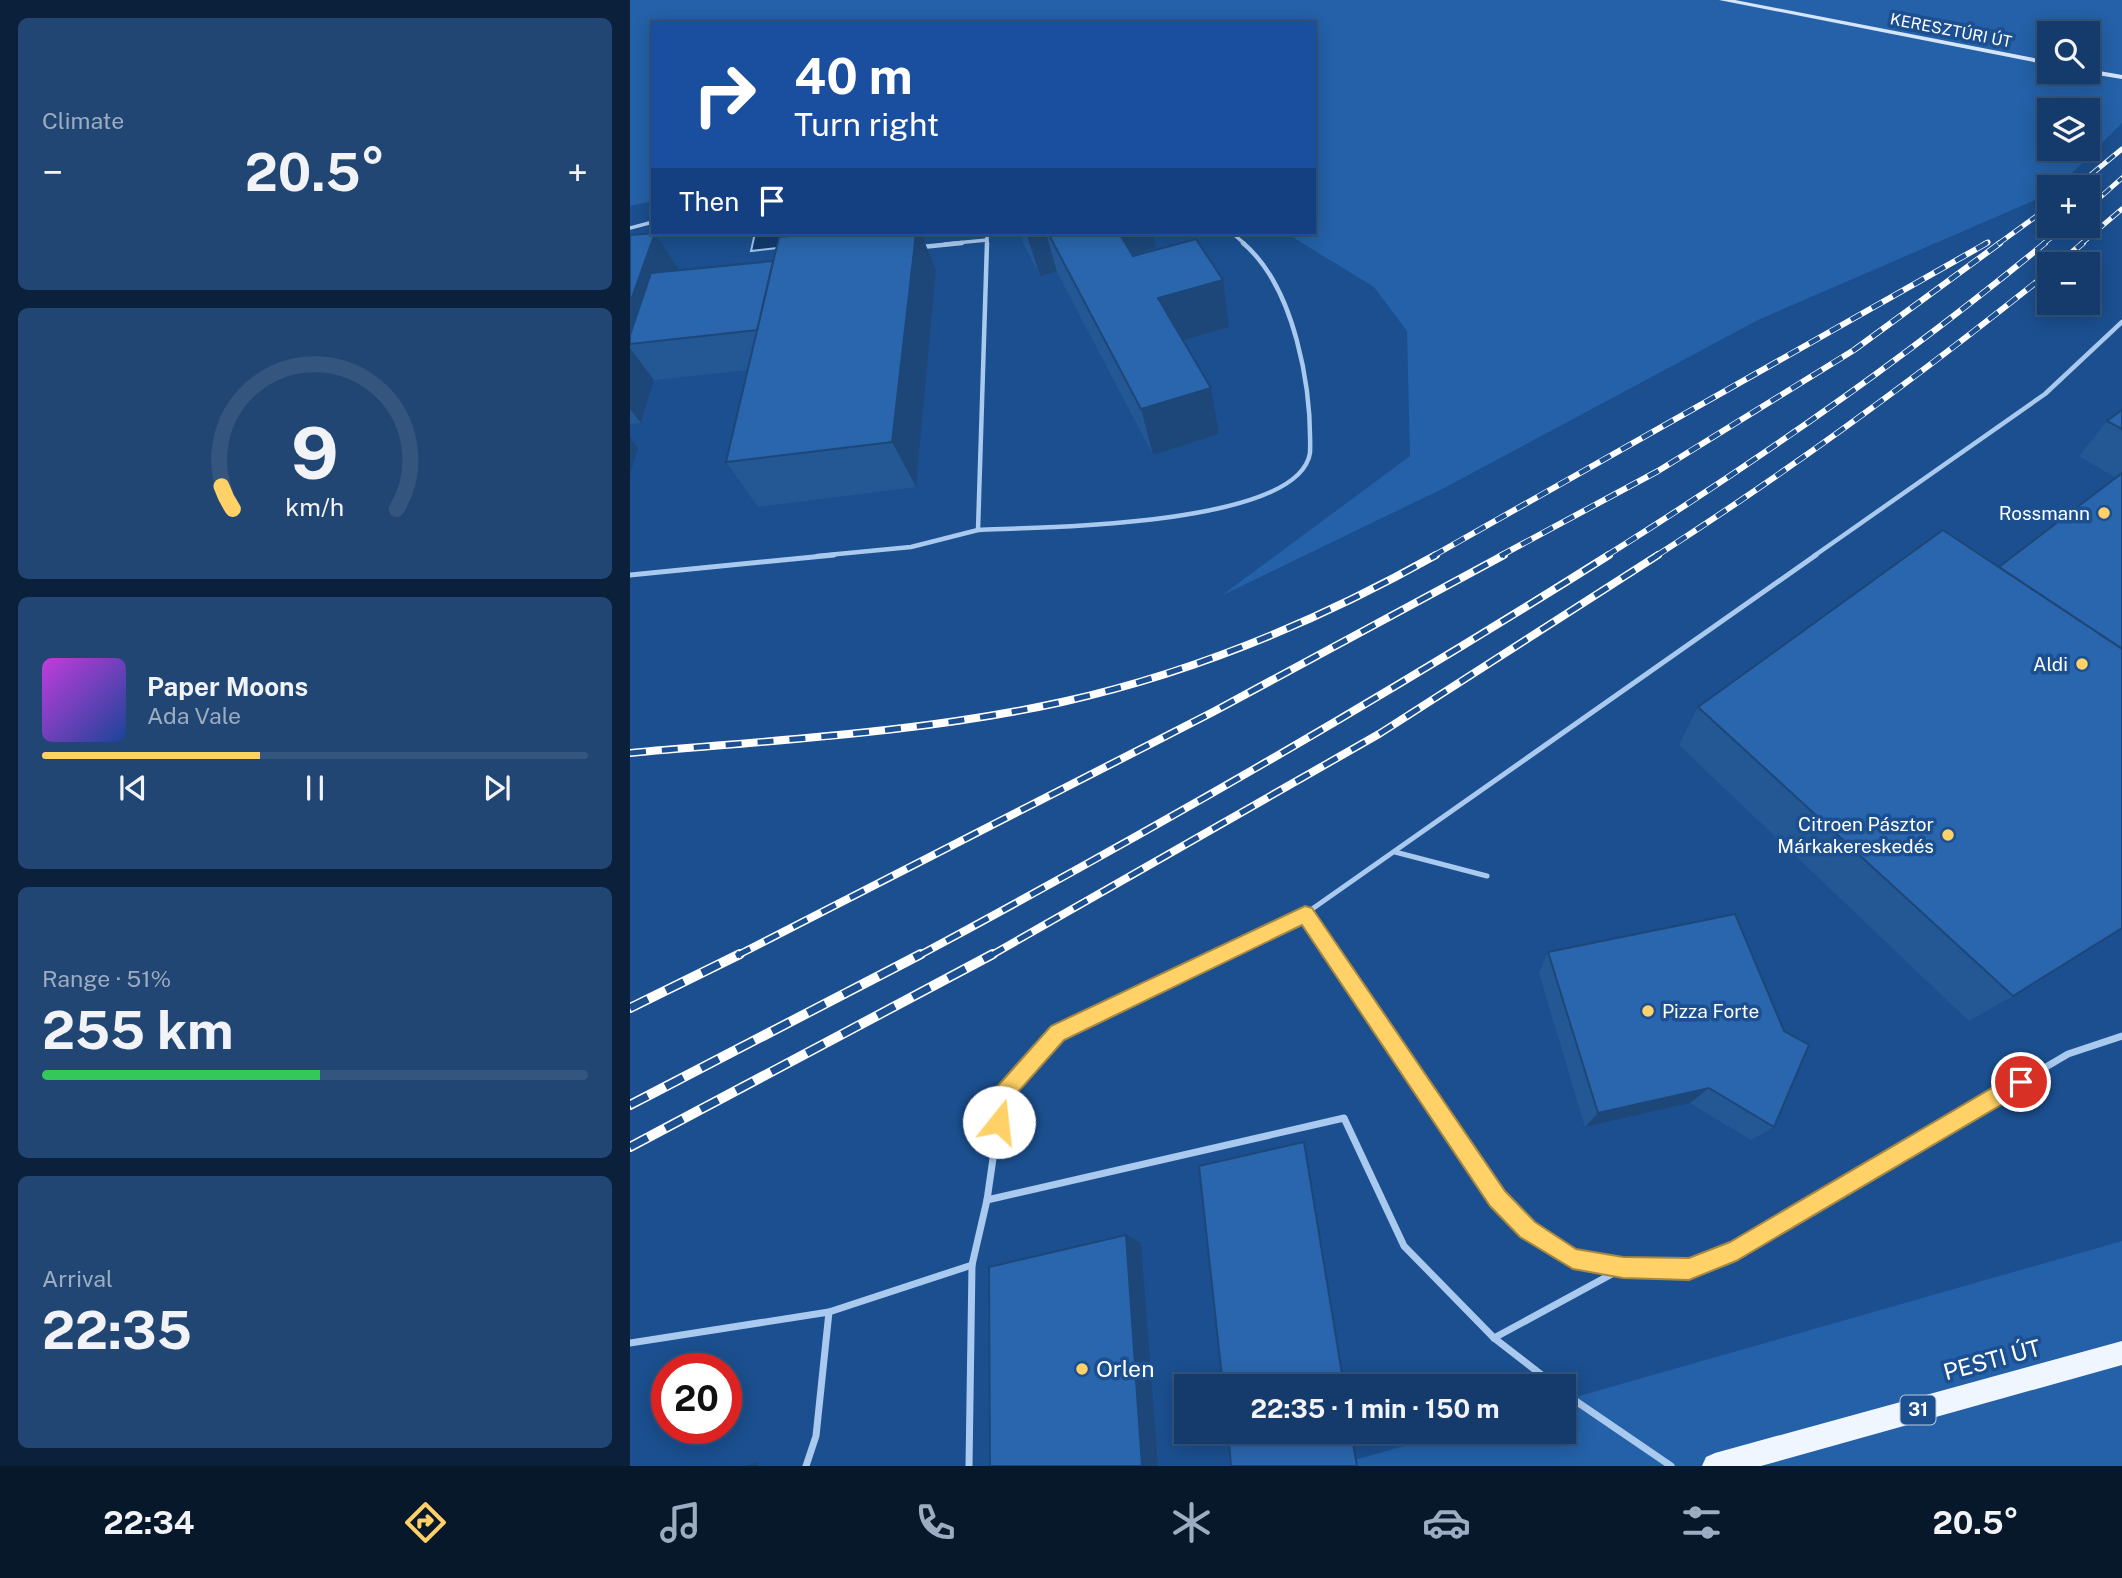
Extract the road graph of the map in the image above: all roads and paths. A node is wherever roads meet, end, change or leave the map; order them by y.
1 (1723, 0) edge
2 (2037, 60) edge
3 (2100, 73) edge
4 (2122, 77) edge
5 (651, 223) edge
6 (630, 228) edge
7 (987, 235) edge
8 (1235, 235) edge
9 (987, 240) junction
10 (918, 247) dead end
11 (2122, 322) edge
12 (978, 530) junction
13 (630, 575) edge
14 (1395, 852) junction
15 (1487, 876) dead end
16 (1305, 914) junction
17 (2122, 1036) edge
18 (987, 1200) junction
19 (972, 1265) junction
20 (1623, 1268) junction
21 (829, 1312) junction
22 (1494, 1338) junction
23 (630, 1343) edge
24 (2122, 1353) edge
25 (1540, 1374) edge
26 (1576, 1401) edge
27 (806, 1466) edge
28 (969, 1466) edge
29 (1671, 1466) edge
30 (1715, 1466) edge

1 - 2 main road, KERESZTÚRI ÚT
3 - 4 main road
5 - 6 lane
7 - 9 lane
8 - 12 lane
9 - 10 lane
9 - 12 lane
11 - 14 lane
12 - 13 lane
14 - 15 lane
14 - 16 lane
16 - 18 lane
16 - 20 lane
17 - 20 lane
18 - 19 lane
18 - 22 lane
19 - 21 lane
19 - 28 lane
20 - 22 lane
21 - 23 lane
21 - 27 lane
22 - 25 lane
24 - 30 main road, PESTI ÚT / 31
26 - 29 lane

